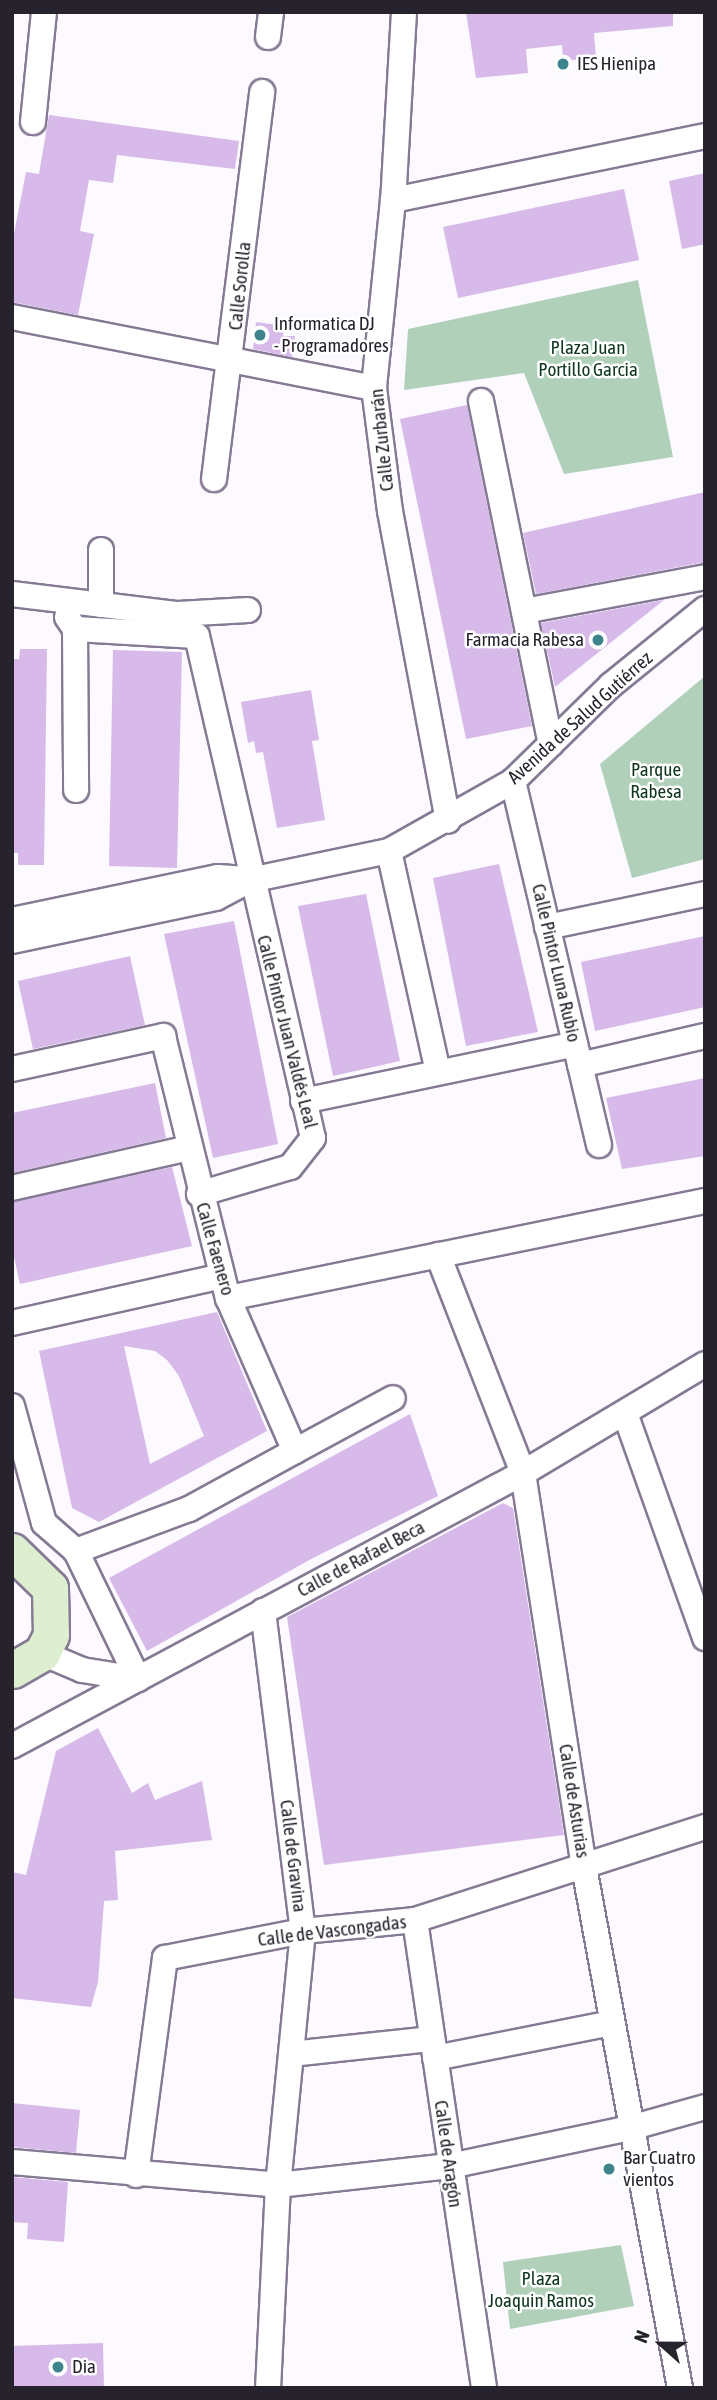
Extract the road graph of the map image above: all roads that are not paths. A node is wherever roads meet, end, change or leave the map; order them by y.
1 (44, 12) edge
2 (271, 12) edge
3 (404, 12) edge
4 (268, 37) dead end
5 (262, 92) dead end
6 (33, 122) dead end
7 (705, 136) edge
8 (393, 200) junction
9 (12, 317) edge
10 (231, 362) junction
11 (374, 388) junction
12 (481, 401) dead end
13 (214, 479) dead end
14 (101, 550) dead end
15 (705, 577) edge
16 (12, 594) edge
17 (55, 600) junction
18 (100, 605) junction
19 (705, 609) edge
20 (248, 610) dead end
21 (524, 611) junction
22 (75, 629) junction
23 (551, 744) junction
24 (513, 781) junction
25 (76, 790) dead end
26 (449, 821) junction
27 (389, 851) junction
28 (250, 880) junction
29 (705, 894) edge
30 (12, 920) edge
31 (547, 927) junction
32 (12, 941) edge
33 (705, 1036) edge
34 (577, 1055) junction
35 (12, 1069) edge
36 (438, 1072) junction
37 (303, 1101) junction
38 (598, 1145) dead end
39 (188, 1148) junction
40 (12, 1188) edge
41 (199, 1194) junction
42 (705, 1201) edge
43 (439, 1255) junction
44 (225, 1287) junction
45 (12, 1323) edge
46 (705, 1364) edge
47 (393, 1398) dead end
48 (12, 1406) edge
49 (625, 1413) junction
50 (295, 1451) junction
51 (523, 1473) junction
52 (76, 1551) junction
53 (13, 1554) edge
54 (263, 1611) junction
55 (705, 1638) edge
56 (21, 1669) edge
57 (138, 1679) junction
58 (12, 1746) edge
59 (705, 1827) edge
60 (584, 1867) junction
61 (415, 1920) junction
62 (303, 1931) junction
63 (612, 2023) junction
64 (433, 2049) junction
65 (291, 2054) junction
66 (705, 2107) edge
67 (631, 2128) junction
68 (12, 2162) edge
69 (450, 2166) junction
70 (136, 2175) junction
71 (278, 2185) junction
72 (268, 2388) edge
73 (484, 2388) edge
74 (680, 2388) edge

1 - 6 street
2 - 4 street
3 - 8 street, Calle Zurbarán
5 - 10 street, Calle Sorolla
7 - 8 street
8 - 11 street, Calle Zurbarán
9 - 10 street
10 - 11 street
10 - 13 street, Calle Sorolla
11 - 26 street, Calle Zurbarán
12 - 21 street
14 - 18 street
15 - 21 street
16 - 17 street
17 - 18 street
17 - 22 street
18 - 20 street
19 - 23 street, Avenida de Salud Gutiérrez
21 - 23 street
22 - 25 street
22 - 28 street, Calle Pintor Juan Valdés Leal
23 - 24 street, Avenida de Salud Gutiérrez
24 - 26 street, Avenida de Salud Gutiérrez
24 - 31 street, Calle Pintor Luna Rubio
26 - 27 street, Avenida de Salud Gutiérrez
27 - 28 street, Avenida de Salud Gutiérrez
27 - 36 street
28 - 30 street, Avenida de Salud Gutiérrez
28 - 32 street, Avenida de Salud Gutiérrez
28 - 37 street, Calle Pintor Juan Valdés Leal
29 - 31 street
31 - 34 street, Calle Pintor Luna Rubio
33 - 34 street
34 - 36 street
34 - 38 street, Calle Pintor Luna Rubio
35 - 39 street, Calle Faenero
36 - 37 street
37 - 41 street, Calle Pintor Juan Valdés Leal
39 - 40 street
39 - 41 street, Calle Faenero
41 - 44 street, Calle Faenero
42 - 43 street
43 - 44 street
43 - 51 street, Calle de Asturias
44 - 45 street
44 - 50 street, Calle Faenero
46 - 49 street, Calle de Rafael Beca
47 - 50 street
48 - 52 street
49 - 51 street, Calle de Rafael Beca
49 - 55 street
50 - 52 street
51 - 54 street, Calle de Rafael Beca
51 - 60 street, Calle de Asturias
52 - 57 street
53 - 56 main road
54 - 57 street, Calle de Rafael Beca
54 - 62 street, Calle de Gravina
56 - 57 street
57 - 58 street, Calle de Rafael Beca
59 - 60 street, Calle de Vascongadas
60 - 61 street, Calle de Vascongadas
60 - 63 street, Calle de Asturias
61 - 62 street, Calle de Vascongadas
61 - 64 street, Calle de Aragón
62 - 65 street, Calle de Gravina
62 - 70 street, Calle de Vascongadas
63 - 64 street
63 - 67 street, Calle de Asturias
64 - 65 street
64 - 69 street, Calle de Aragón
65 - 71 street, Calle de Gravina
66 - 67 street
67 - 69 street
67 - 74 street, Calle de Asturias
68 - 70 street
69 - 71 street
69 - 73 street, Calle de Aragón
70 - 71 street
71 - 72 street, Calle de Gravina

